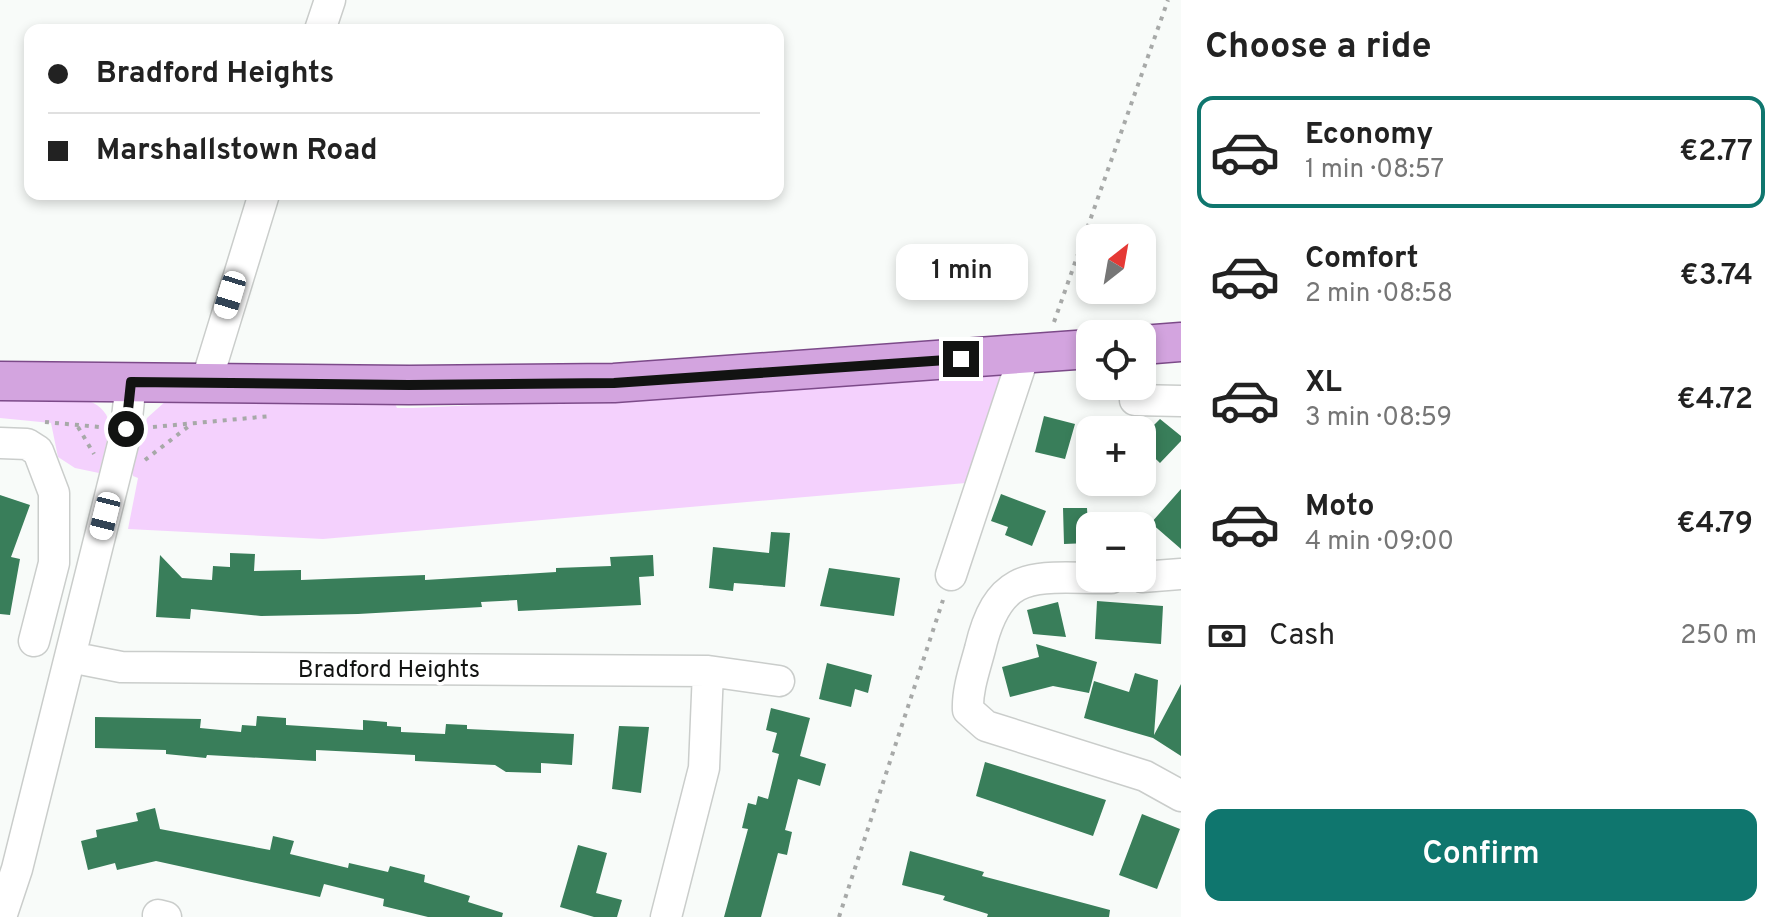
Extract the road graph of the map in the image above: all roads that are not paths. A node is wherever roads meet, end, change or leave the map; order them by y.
1 (329, 0) edge
2 (322, 24) edge
3 (262, 200) edge
4 (1181, 342) edge
5 (1156, 344) edge
6 (1076, 350) edge
7 (1036, 354) junction
8 (0, 381) edge
9 (131, 382) junction
10 (206, 383) junction
11 (1135, 400) dead end
12 (1181, 401) edge
13 (0, 443) edge
14 (1181, 574) edge
15 (951, 575) road end
16 (1156, 576) edge
17 (1076, 579) edge
18 (34, 641) dead end
19 (70, 657) junction
20 (708, 671) junction
21 (779, 681) dead end
22 (1181, 796) edge
23 (8, 867) edge
24 (1, 917) edge
25 (666, 917) edge

1 - 2 street
3 - 10 street
4 - 5 main road
6 - 7 main road
7 - 10 main road
7 - 15 street
8 - 9 main road
9 - 10 main road
9 - 19 street
11 - 12 street
13 - 18 street
14 - 16 street
17 - 22 street
19 - 20 street, Bradford Heights
19 - 23 street
20 - 21 street, Bradford Heights
20 - 25 street
23 - 24 street

